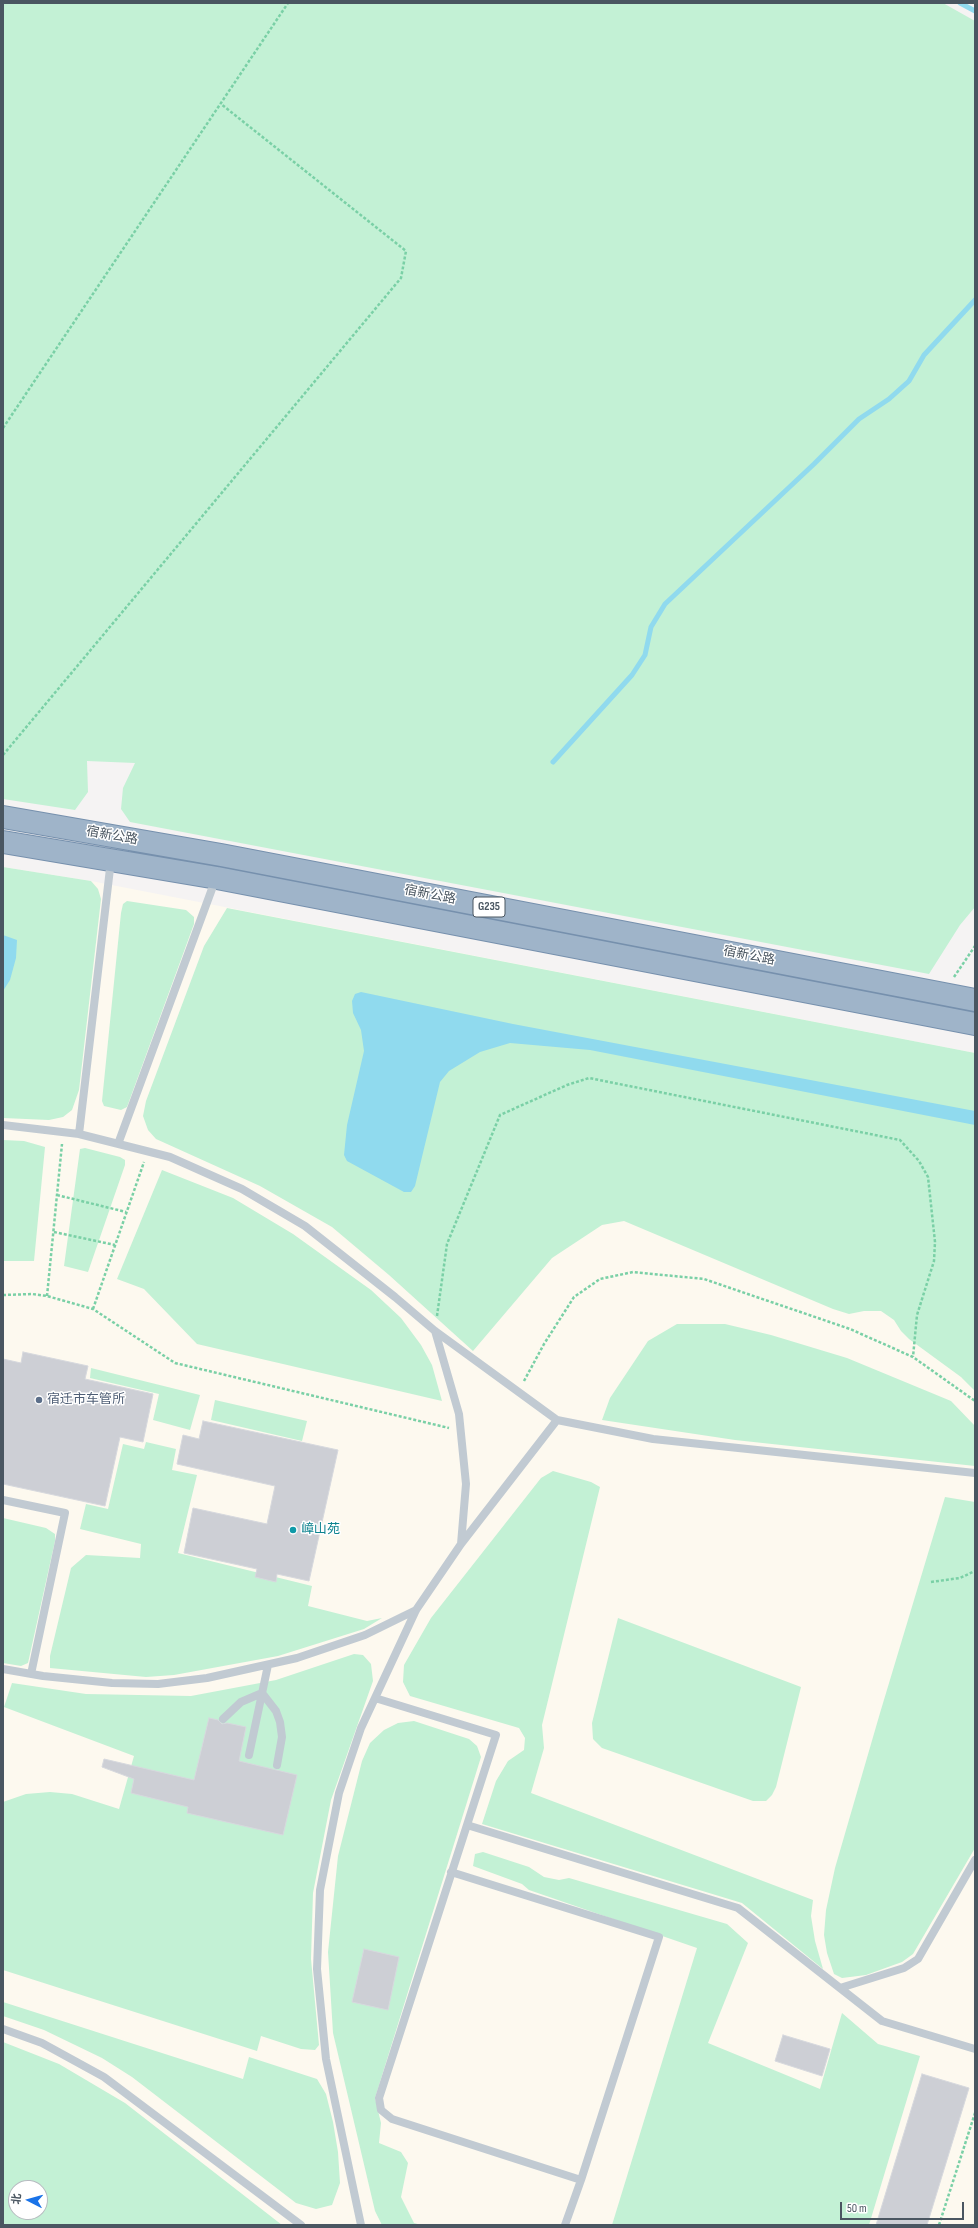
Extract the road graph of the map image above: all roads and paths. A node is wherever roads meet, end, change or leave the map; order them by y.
1 (288, 3) edge
2 (221, 104) junction
3 (3, 428) edge
4 (3, 755) edge
5 (3, 818) edge
6 (3, 842) edge
7 (111, 859) junction
8 (216, 878) junction
9 (975, 946) edge
10 (942, 994) junction
11 (975, 1000) edge
12 (975, 1024) edge
13 (3, 1125) edge
14 (64, 1131) junction
15 (79, 1134) junction
16 (118, 1144) junction
17 (147, 1151) junction
18 (57, 1195) junction
19 (126, 1212) junction
20 (54, 1232) junction
21 (114, 1245) junction
22 (3, 1295) edge
23 (47, 1296) junction
24 (93, 1309) junction
25 (435, 1331) junction
26 (913, 1357) junction
27 (518, 1392) junction
28 (974, 1399) edge
29 (558, 1420) junction
30 (460, 1431) junction
31 (975, 1473) edge
32 (3, 1500) edge
33 (460, 1544) junction
34 (975, 1571) edge
35 (931, 1582) dead end
36 (416, 1610) junction
37 (268, 1665) junction
38 (3, 1669) edge
39 (31, 1674) junction
40 (262, 1692) junction
41 (375, 1698) junction
42 (223, 1719) dead end
43 (249, 1755) dead end
44 (277, 1765) dead end
45 (466, 1825) junction
46 (975, 1860) edge
47 (451, 1872) junction
48 (840, 1988) junction
49 (3, 2029) edge
50 (975, 2049) edge
51 (975, 2113) edge
52 (581, 2180) junction
53 (301, 2225) edge
54 (361, 2225) edge
55 (565, 2225) edge
56 (939, 2225) edge

1 - 2 path
2 - 3 path
2 - 4 path
5 - 10 highway, 宿新公路 / G235
6 - 7 highway, 宿新公路 / G235
7 - 8 highway, 宿新公路 / G235
7 - 15 lane
8 - 12 highway, 宿新公路 / G235
8 - 16 lane
9 - 10 path
10 - 11 highway, 宿新公路 / G235
13 - 14 lane
14 - 15 lane
14 - 18 path
15 - 16 lane
16 - 17 lane
17 - 19 path
17 - 25 lane
18 - 19 path
18 - 20 path
19 - 21 path
20 - 21 path
20 - 23 path
21 - 24 path
22 - 23 path
23 - 24 path
24 - 30 path
25 - 26 path
25 - 27 lane
25 - 30 lane
26 - 27 path
26 - 28 path
27 - 29 lane
29 - 31 lane
29 - 33 lane
30 - 33 lane
32 - 39 lane
33 - 36 lane
34 - 35 path
36 - 37 lane
36 - 41 lane
37 - 39 lane
37 - 40 lane
38 - 39 lane
40 - 42 lane
40 - 43 lane
40 - 44 lane
41 - 45 lane
41 - 54 lane
45 - 47 lane
45 - 48 lane
46 - 48 lane
47 - 52 lane
47 - 52 lane
48 - 50 lane
49 - 53 lane
51 - 56 path
52 - 55 lane

